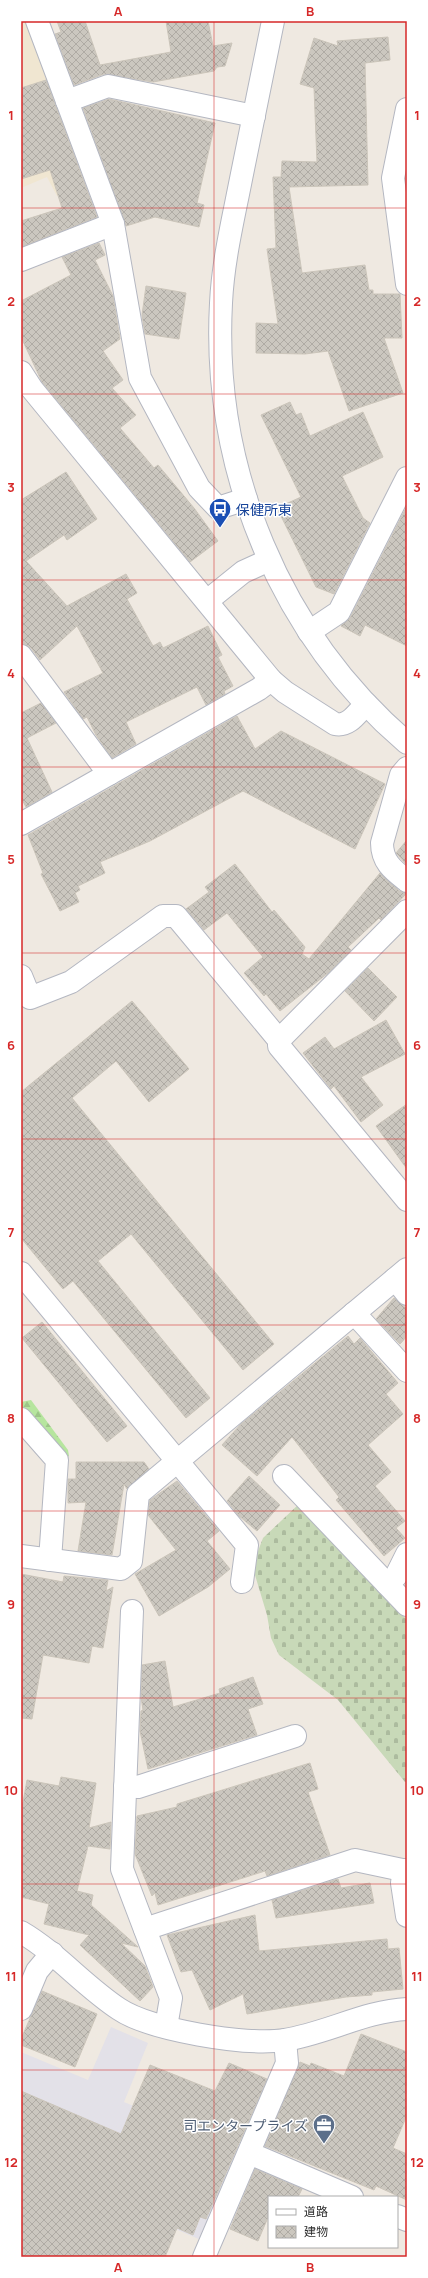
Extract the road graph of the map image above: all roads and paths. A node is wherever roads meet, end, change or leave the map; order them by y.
1 (37, 21) edge
2 (273, 21) edge
3 (67, 101) junction
4 (407, 109) edge
5 (254, 116) junction
6 (113, 224) junction
7 (21, 260) edge
8 (407, 284) edge
9 (21, 372) edge
10 (407, 478) edge
11 (246, 499) junction
12 (269, 560) junction
13 (207, 601) junction
14 (309, 632) junction
15 (21, 656) edge
16 (271, 680) junction
17 (366, 704) junction
18 (407, 743) edge
19 (407, 768) edge
20 (109, 774) junction
21 (21, 824) edge
22 (407, 881) edge
23 (407, 911) edge
24 (21, 976) edge
25 (279, 1040) junction
26 (407, 1200) edge
27 (21, 1273) edge
28 (403, 1280) edge
29 (354, 1313) junction
30 (407, 1372) edge
31 (21, 1419) edge
32 (177, 1461) junction
33 (284, 1476) dead end
34 (407, 1554) edge
35 (21, 1556) edge
36 (50, 1560) junction
37 (242, 1582) dead end
38 (388, 1584) junction
39 (407, 1605) edge
40 (132, 1611) dead end
41 (295, 1736) dead end
42 (125, 1786) junction
43 (406, 1870) edge
44 (407, 1916) edge
45 (145, 1929) junction
46 (21, 1932) edge
47 (52, 1953) junction
48 (407, 2008) edge
49 (21, 2009) edge
50 (166, 2027) junction
51 (285, 2040) junction
52 (249, 2153) junction
53 (350, 2196) edge
54 (204, 2257) edge

1 - 3 street
2 - 5 street
3 - 5 street
3 - 6 street
4 - 8 street
5 - 11 street
6 - 7 street
6 - 11 street
9 - 13 street
10 - 14 street
11 - 12 street
12 - 13 street
12 - 14 street
13 - 16 street
14 - 17 street
15 - 20 street
16 - 17 street
16 - 20 street
17 - 18 street
19 - 22 street
20 - 21 street
23 - 25 street
24 - 25 street
25 - 26 street
27 - 32 street
28 - 29 street
29 - 30 street
29 - 32 street
31 - 36 street
32 - 36 street
32 - 37 street
33 - 38 street
34 - 38 street
35 - 36 street
38 - 39 street
40 - 42 street
41 - 42 street
42 - 45 street
43 - 44 street
43 - 45 street
45 - 50 street
46 - 47 street
47 - 49 street
47 - 50 street
48 - 51 street
50 - 51 street
51 - 52 street
52 - 53 street
52 - 54 street

